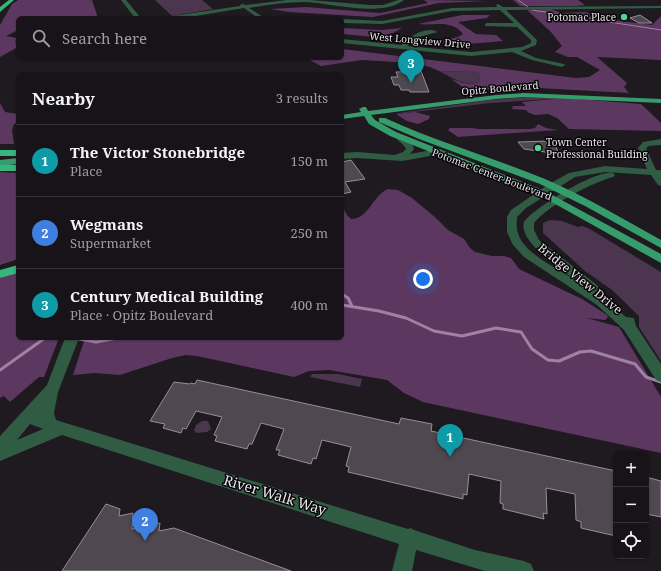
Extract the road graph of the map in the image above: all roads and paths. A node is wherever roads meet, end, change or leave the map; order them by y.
1 (5, 0) edge
2 (12, 0) edge
3 (123, 0) edge
4 (234, 0) edge
5 (402, 0) edge
6 (583, 0) edge
7 (496, 3) dead end
8 (661, 6) edge
9 (243, 7) junction
10 (593, 7) junction
11 (502, 8) junction
12 (0, 9) edge
13 (136, 16) edge
14 (189, 16) edge
15 (259, 16) edge
16 (344, 21) edge
17 (487, 25) dead end
18 (519, 25) junction
19 (435, 32) dead end
20 (344, 41) edge
21 (402, 47) junction
22 (513, 50) junction
23 (562, 65) dead end
24 (661, 96) edge
25 (661, 101) edge
26 (366, 111) junction
27 (344, 112) edge
28 (344, 116) edge
29 (344, 120) edge
30 (386, 131) junction
31 (400, 138) junction
32 (661, 142) edge
33 (436, 152) junction
34 (0, 153) edge
35 (16, 154) edge
36 (16, 154) edge
37 (344, 156) edge
38 (0, 158) edge
39 (395, 158) junction
40 (16, 160) edge
41 (0, 163) edge
42 (0, 168) edge
43 (16, 168) edge
44 (635, 171) junction
45 (657, 173) edge
46 (661, 184) edge
47 (547, 189) junction
48 (564, 198) junction
49 (661, 245) edge
50 (661, 259) edge
51 (16, 270) edge
52 (0, 274) edge
53 (629, 327) junction
54 (71, 340) edge
55 (661, 376) edge
56 (53, 387) junction
57 (27, 417) junction
58 (57, 427) junction
59 (0, 447) edge
60 (0, 454) edge
61 (410, 537) junction
62 (402, 571) edge
63 (524, 571) edge

1 - 12 highway
2 - 12 highway
3 - 13 street
4 - 9 street
5 - 9 street
6 - 10 street
7 - 11 street, West Longview Drive
8 - 10 street
9 - 14 street
9 - 15 street
10 - 11 street
11 - 16 street
11 - 18 street, West Longview Drive
17 - 18 street
18 - 22 street, West Longview Drive
19 - 21 street
20 - 21 street, West Longview Drive
21 - 22 street, West Longview Drive
22 - 23 street
24 - 26 main road, Opitz Boulevard
25 - 26 main road, Opitz Boulevard
26 - 27 main road, Opitz Boulevard
26 - 28 main road, Opitz Boulevard
26 - 30 main road, Potomac Center Boulevard
26 - 47 main road, Potomac Center Boulevard
29 - 30 main road
30 - 31 main road, Potomac Center Boulevard
31 - 33 main road, Potomac Center Boulevard
31 - 39 street
32 - 45 street
33 - 39 street
33 - 47 main road, Potomac Center Boulevard
34 - 35 highway
36 - 38 main road
37 - 39 street
40 - 41 main road
42 - 43 highway
44 - 45 street
44 - 47 street
44 - 48 street
45 - 46 street
47 - 48 main road, Potomac Center Boulevard
47 - 53 street
48 - 49 main road, Potomac Center Boulevard
48 - 50 main road, Potomac Center Boulevard
48 - 53 street, Bridge View Drive
51 - 52 highway
53 - 55 street, Bridge View Drive
54 - 56 street
56 - 57 street
56 - 58 street
57 - 58 street, River Walk Way
57 - 59 street
58 - 60 street
58 - 61 street, River Walk Way
61 - 62 street
61 - 63 street, River Walk Way

